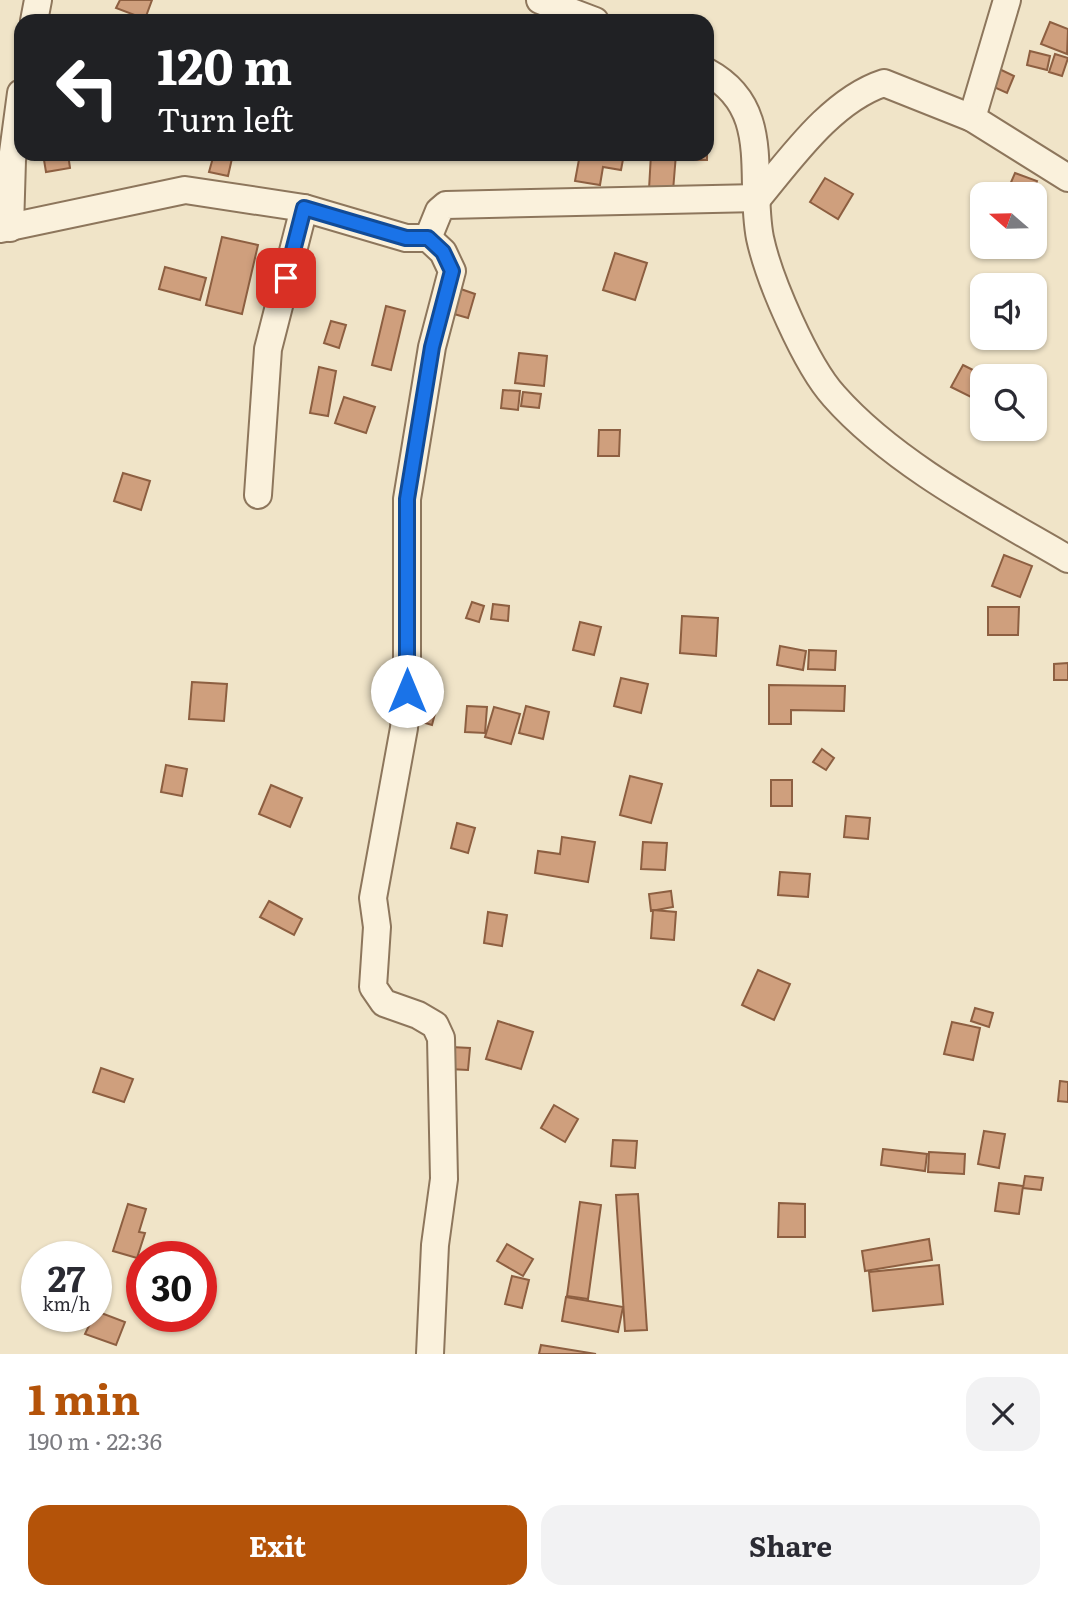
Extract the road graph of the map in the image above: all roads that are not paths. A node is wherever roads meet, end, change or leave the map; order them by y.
1 (540, 0) edge
2 (1007, 0) edge
3 (577, 14) edge
4 (714, 76) edge
5 (972, 118) junction
6 (14, 145) edge
7 (1068, 178) edge
8 (758, 198) junction
9 (304, 208) junction
10 (5, 229) edge
11 (428, 238) junction
12 (258, 495) dead end
13 (1068, 559) edge
14 (430, 1354) edge

1 - 3 street
2 - 5 street
4 - 8 street
5 - 7 street
5 - 8 street
6 - 10 street
8 - 11 street
8 - 13 street
9 - 10 street
9 - 11 street
9 - 12 street
11 - 14 street

